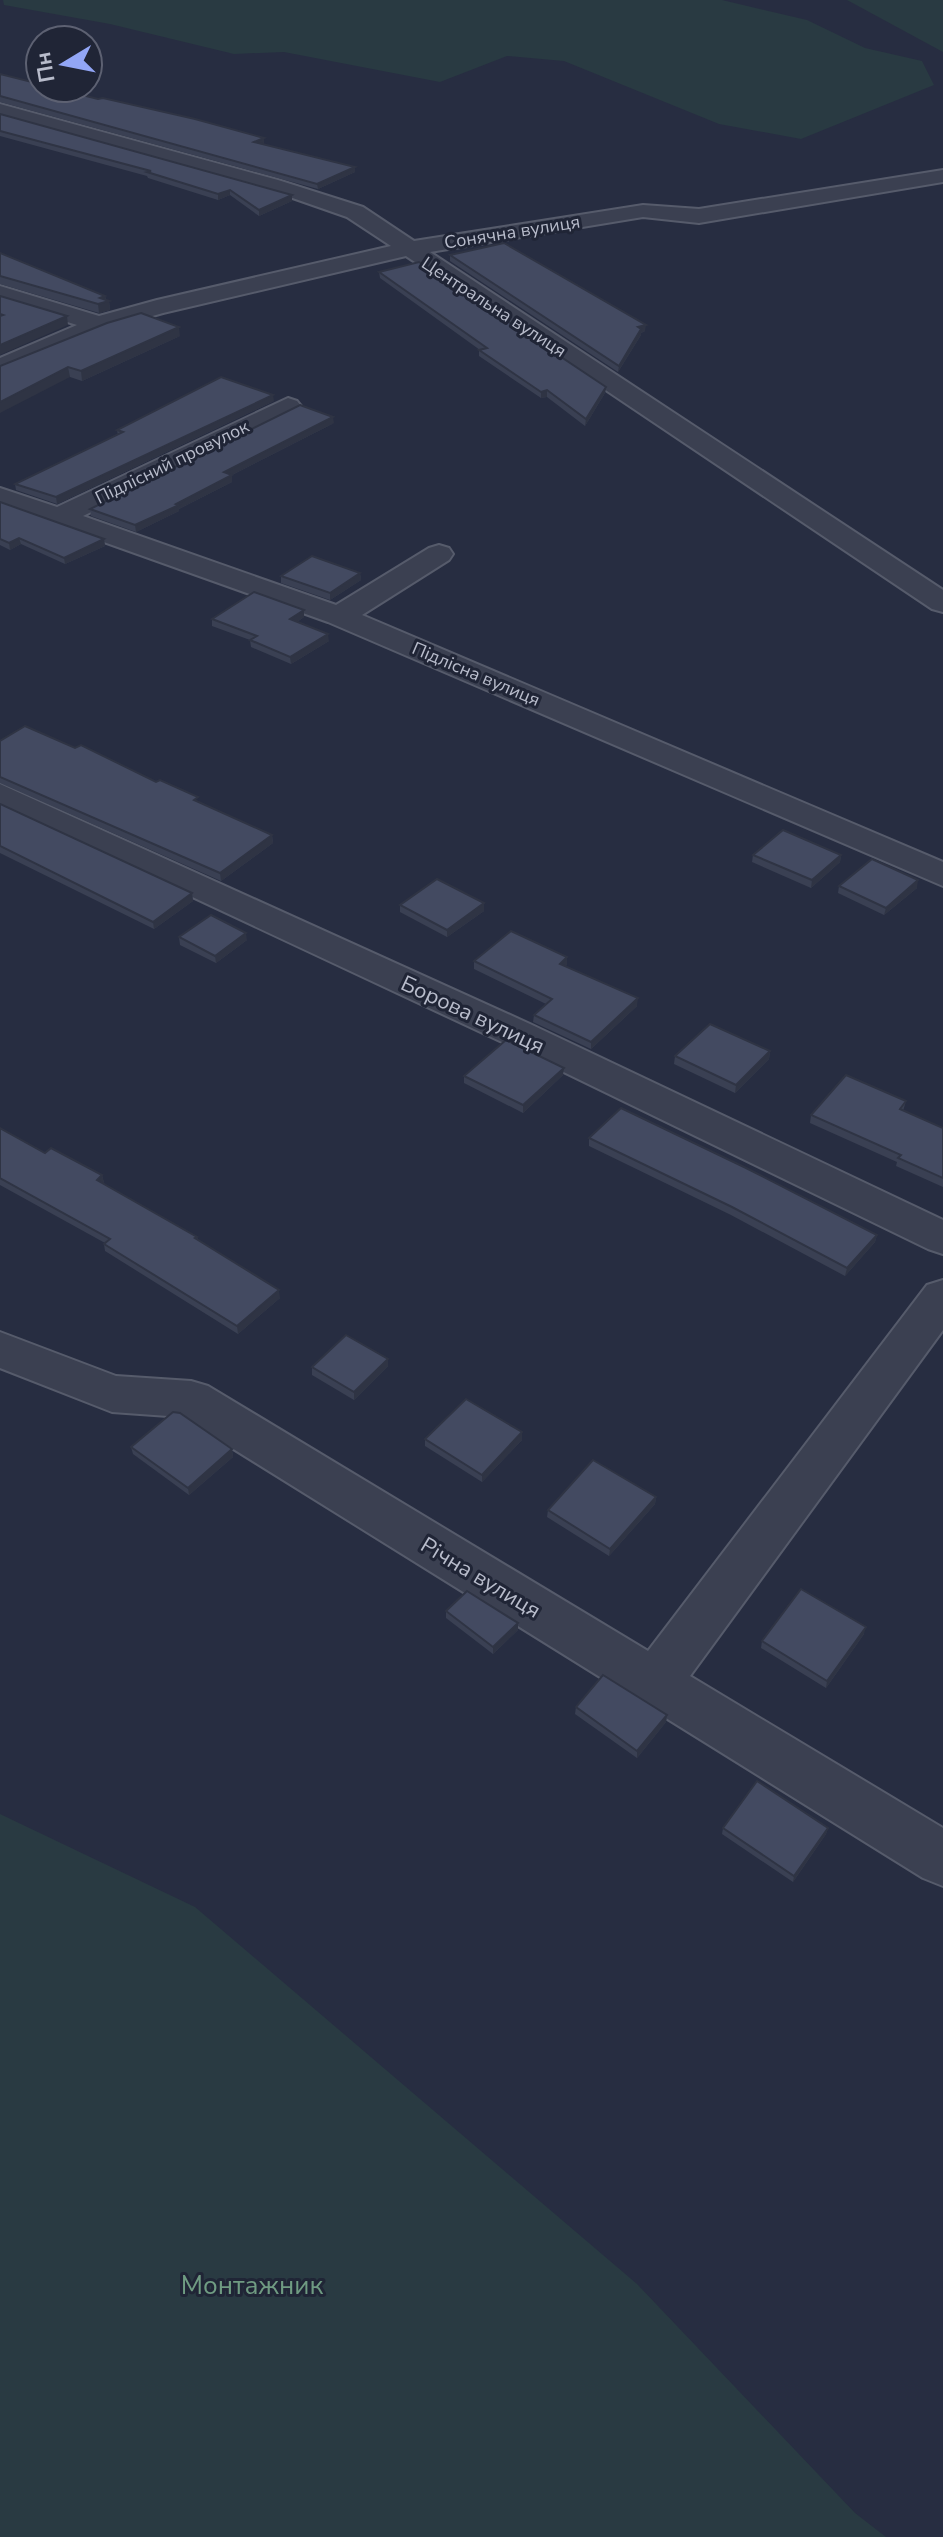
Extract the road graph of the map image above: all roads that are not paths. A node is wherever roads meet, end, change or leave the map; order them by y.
1 (0, 110) edge
2 (943, 176) edge
3 (407, 249) junction
4 (0, 293) edge
5 (99, 324) junction
6 (0, 367) edge
7 (288, 406) dead end
8 (0, 496) edge
9 (56, 518) junction
10 (439, 554) dead end
11 (943, 603) edge
12 (339, 616) junction
13 (0, 794) edge
14 (943, 875) edge
15 (943, 1238) edge
16 (943, 1297) edge
17 (0, 1349) edge
18 (655, 1683) junction
19 (943, 1859) edge

1 - 3 street, Центральна вулиця
2 - 3 street, Сонячна вулиця
3 - 5 street, Сонячна вулиця
3 - 11 street, Центральна вулиця
4 - 5 street
5 - 6 street, Сонячна вулиця
7 - 9 street, Підлісний провулок
8 - 9 street, Підлісна вулиця
9 - 12 street, Підлісна вулиця
10 - 12 street
12 - 14 street, Підлісна вулиця
13 - 15 street, Борова вулиця
16 - 18 street
17 - 18 street, Річна вулиця
18 - 19 street, Річна вулиця

